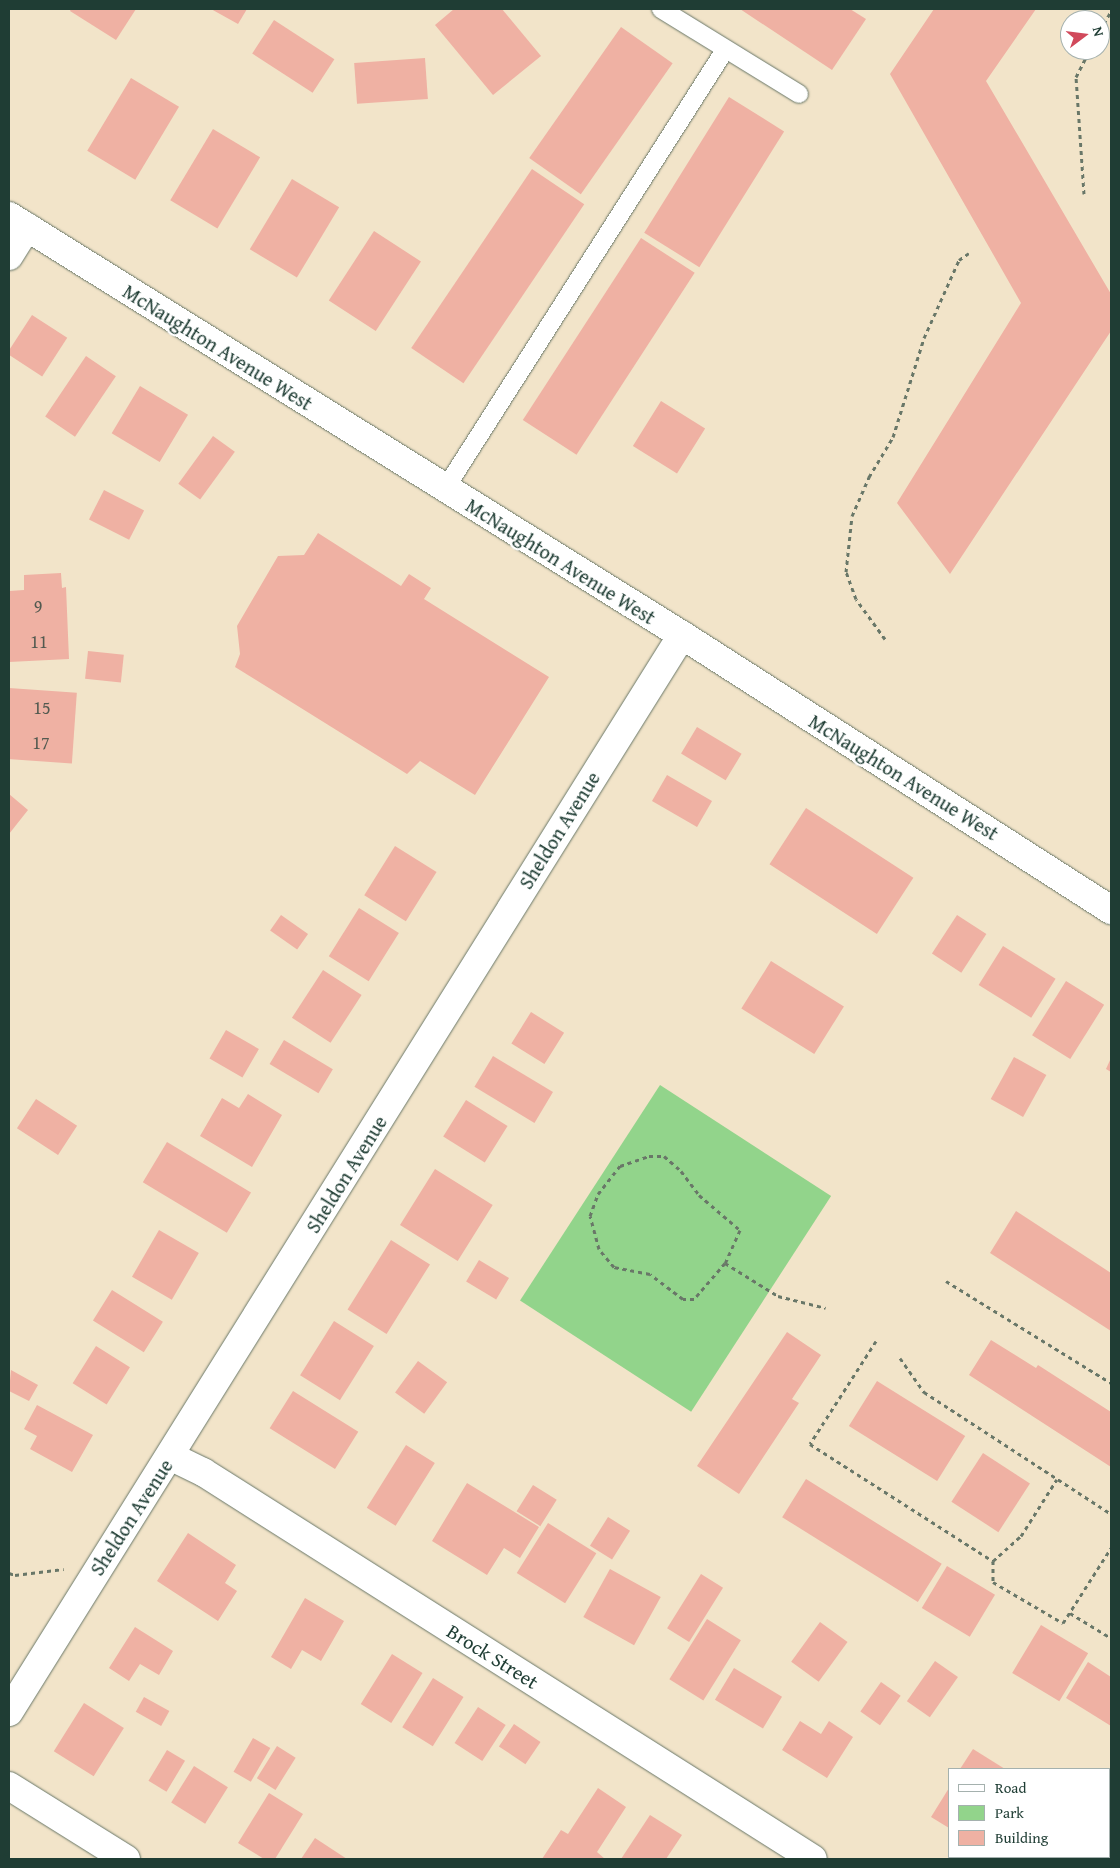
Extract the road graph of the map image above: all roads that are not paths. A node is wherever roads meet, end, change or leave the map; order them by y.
1 (661, 9) edge
2 (725, 50) junction
3 (799, 94) dead end
4 (18, 221) edge
5 (9, 256) edge
6 (445, 489) junction
7 (682, 635) junction
8 (1111, 910) edge
9 (170, 1456) junction
10 (9, 1712) edge
11 (9, 1786) edge
12 (126, 1859) edge
13 (813, 1859) edge

1 - 2 lane
2 - 3 lane
2 - 6 lane
4 - 5 street
4 - 6 street, McNaughton Avenue West
6 - 7 street, McNaughton Avenue West
7 - 8 street, McNaughton Avenue West
7 - 9 street, Sheldon Avenue
9 - 10 street, Sheldon Avenue
9 - 13 street, Brock Street
11 - 12 street

